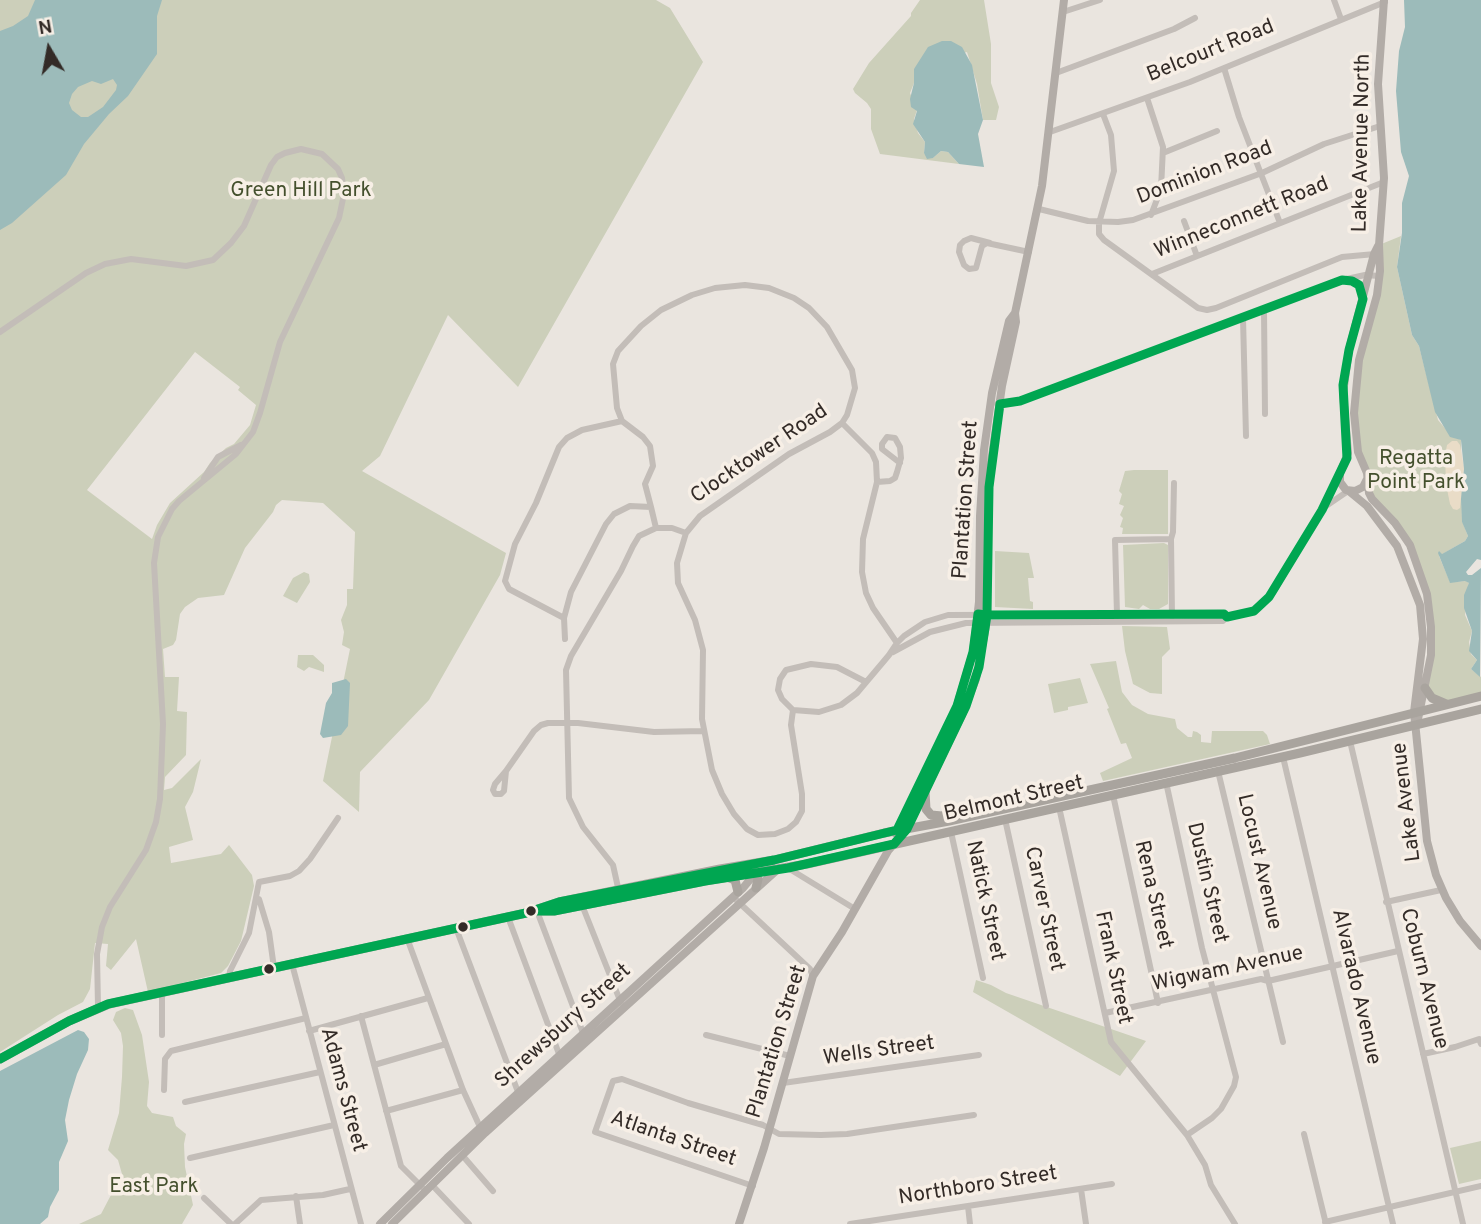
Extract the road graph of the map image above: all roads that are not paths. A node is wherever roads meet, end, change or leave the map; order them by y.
1 (1064, 0) edge
2 (1100, 0) edge
3 (1334, 0) edge
4 (1385, 1) edge
5 (1063, 12) junction
6 (1195, 18) dead end
7 (1341, 19) junction
8 (1224, 68) junction
9 (1056, 73) junction
10 (1147, 98) junction
11 (1103, 114) junction
12 (1380, 126) junction
13 (1217, 131) dead end
14 (1050, 132) junction
15 (1163, 153) junction
16 (1262, 173) junction
17 (1384, 182) junction
18 (1039, 209) junction
19 (1151, 215) junction
20 (1184, 221) dead end
21 (1099, 223) junction
22 (1280, 223) junction
23 (990, 243) junction
24 (1029, 252) junction
25 (1377, 255) junction
26 (1197, 256) junction
27 (1152, 274) junction
28 (1374, 276) junction
29 (1345, 279) junction
30 (1363, 299) junction
31 (1264, 310) junction
32 (1243, 318) junction
33 (0, 332) edge
34 (996, 404) junction
35 (1343, 413) junction
36 (1354, 413) junction
37 (1265, 414) dead end
38 (622, 421) junction
39 (842, 423) junction
40 (1246, 436) dead end
41 (900, 463) dead end
42 (1366, 472) junction
43 (1340, 474) junction
44 (877, 482) junction
45 (1174, 483) dead end
46 (1349, 491) junction
47 (651, 507) junction
48 (1322, 510) junction
49 (656, 528) junction
50 (686, 533) junction
51 (1171, 539) junction
52 (565, 618) junction
53 (982, 618) junction
54 (1117, 618) junction
55 (1172, 618) junction
56 (565, 639) dead end
57 (897, 643) junction
58 (889, 655) junction
59 (866, 682) junction
60 (1425, 688) junction
61 (1481, 696) edge
62 (1448, 704) junction
63 (1481, 709) edge
64 (793, 710) junction
65 (1418, 711) junction
66 (567, 722) junction
67 (1417, 724) junction
68 (704, 732) junction
69 (1350, 741) junction
70 (1283, 757) junction
71 (506, 771) dead end
72 (1219, 771) junction
73 (1166, 782) junction
74 (925, 792) junction
75 (1113, 795) junction
76 (1028, 803) junction
77 (1059, 807) junction
78 (338, 818) dead end
79 (1005, 819) junction
80 (902, 830) junction
81 (951, 832) junction
82 (894, 844) junction
83 (750, 863) junction
84 (775, 865) junction
85 (788, 868) junction
86 (756, 872) junction
87 (726, 877) junction
88 (756, 888) junction
89 (1441, 890) junction
90 (619, 893) junction
91 (256, 898) junction
92 (736, 898) junction
93 (1386, 902) junction
94 (582, 905) junction
95 (855, 909) junction
96 (537, 911) junction
97 (508, 918) junction
98 (456, 928) junction
99 (407, 938) junction
100 (1481, 946) edge
101 (1398, 951) junction
102 (292, 964) junction
103 (1333, 966) junction
104 (274, 968) junction
105 (229, 978) junction
106 (983, 978) dead end
107 (812, 979) junction
108 (1268, 981) junction
109 (1213, 991) junction
110 (162, 993) junction
111 (428, 998) junction
112 (1158, 1003) junction
113 (621, 1004) junction
114 (1046, 1006) dead end
115 (98, 1007) junction
116 (1105, 1013) junction
117 (361, 1016) junction
118 (306, 1018) junction
119 (309, 1031) junction
120 (583, 1033) junction
121 (162, 1035) dead end
122 (706, 1035) dead end
123 (1283, 1042) dead end
124 (446, 1044) junction
125 (1481, 1044) edge
126 (559, 1054) junction
127 (979, 1055) dead end
128 (1423, 1055) junction
129 (790, 1056) junction
130 (0, 1059) edge
131 (374, 1065) junction
132 (320, 1072) junction
133 (783, 1083) junction
134 (164, 1090) dead end
135 (463, 1090) junction
136 (518, 1092) junction
137 (185, 1102) dead end
138 (386, 1111) junction
139 (974, 1115) dead end
140 (334, 1125) junction
141 (480, 1127) junction
142 (769, 1129) junction
143 (1304, 1134) dead end
144 (1187, 1135) junction
145 (463, 1155) junction
146 (190, 1157) dead end
147 (1112, 1184) dead end
148 (753, 1186) junction
149 (1481, 1186) edge
150 (425, 1187) junction
151 (350, 1189) junction
152 (1080, 1189) junction
153 (493, 1191) dead end
154 (1455, 1192) junction
155 (296, 1195) junction
156 (204, 1198) dead end
157 (968, 1206) junction
158 (1389, 1207) junction
159 (469, 1223) edge
160 (1325, 1223) edge
161 (233, 1224) edge
162 (300, 1224) edge
163 (361, 1224) edge
164 (380, 1224) edge
165 (392, 1224) edge
166 (739, 1224) edge
167 (853, 1224) edge
168 (970, 1224) edge
169 (1086, 1224) edge
170 (1235, 1224) edge
171 (1393, 1224) edge
172 (1463, 1224) edge

1 - 5 main road, Plantation Street
2 - 5 street
3 - 7 street
4 - 7 street, Belcourt Road
4 - 12 main road, Lake Avenue North
5 - 9 main road, Plantation Street
6 - 9 street
7 - 8 street, Belcourt Road
8 - 10 street, Belcourt Road
8 - 16 street
9 - 14 main road, Plantation Street
10 - 11 street, Belcourt Road
10 - 15 street
11 - 14 street, Belcourt Road
11 - 21 street
12 - 16 street, Dominion Road
12 - 17 main road, Lake Avenue North
13 - 15 street
14 - 18 main road, Plantation Street
15 - 19 street
16 - 19 street, Dominion Road
16 - 22 street
17 - 22 street, Winneconnett Road
17 - 25 main road, Lake Avenue North
18 - 21 street, Dominion Road
18 - 24 main road, Plantation Street
19 - 21 street, Dominion Road
20 - 26 street
21 - 27 street
22 - 26 street, Winneconnett Road
23 - 23 street
23 - 24 street
24 - 34 main road, Plantation Street
25 - 27 street
25 - 28 main road, Lake Avenue North
26 - 27 street, Winneconnett Road
28 - 29 street
28 - 30 main road, Lake Avenue North
28 - 36 main road, Lake Avenue North
29 - 30 street
29 - 31 street
30 - 35 main road, Lake Avenue North
31 - 32 street
31 - 37 street
32 - 34 street
32 - 40 street
33 - 115 street
34 - 53 main road, Plantation Street
35 - 36 street
35 - 43 main road, Lake Avenue North
36 - 42 main road, Lake Avenue North
38 - 39 street, Clocktower Road
38 - 47 street
38 - 52 street
39 - 44 street
39 - 50 street, Clocktower Road
41 - 44 street
42 - 43 main road
42 - 46 main road
42 - 60 main road, Lake Avenue North
43 - 46 main road
43 - 48 street
44 - 57 street
45 - 51 street
46 - 48 street
46 - 65 main road, Lake Avenue North
47 - 49 street
47 - 52 street
48 - 55 street
49 - 50 street
49 - 66 street
50 - 68 street
51 - 54 street
51 - 55 street
52 - 56 street
53 - 54 street
53 - 57 street
53 - 58 street
53 - 74 main road, Plantation Street
53 - 80 main road, Plantation Street
54 - 55 street
57 - 58 street
58 - 59 street
59 - 64 street
59 - 64 street
60 - 62 highway
60 - 65 main road, Lake Avenue North
61 - 62 highway, Belmont Street
62 - 65 highway, Belmont Street
63 - 67 highway, Belmont Street
64 - 68 street
65 - 67 main road, Lake Avenue North
65 - 76 highway, Belmont Street
66 - 68 street
66 - 71 street
66 - 90 street
67 - 69 highway, Belmont Street
67 - 89 main road, Lake Avenue
69 - 70 highway, Belmont Street
69 - 93 street, Coburn Avenue
70 - 72 highway, Belmont Street
70 - 103 street, Alvarado Avenue
72 - 73 highway, Belmont Street
72 - 108 street, Locust Avenue
73 - 75 highway, Belmont Street
73 - 109 street, Dustin Street
74 - 76 highway
74 - 80 main road, Plantation Street
75 - 77 highway, Belmont Street
75 - 112 street, Rena Street
76 - 80 highway, Belmont Street
77 - 79 highway, Belmont Street
77 - 116 street, Frank Street
78 - 91 street
79 - 81 highway, Belmont Street
79 - 114 street, Carver Street
80 - 82 main road, Plantation Street
80 - 84 highway, Belmont Street
81 - 82 highway, Belmont Street
81 - 106 street, Natick Street
82 - 85 highway, Belmont Street
82 - 95 main road, Plantation Street
83 - 84 highway, Belmont Street
83 - 86 highway
83 - 90 highway, Belmont Street
84 - 85 highway, Belmont Street
84 - 86 highway, Belmont Street
84 - 88 main road, Shrewsbury Street
85 - 95 street
86 - 87 highway, Belmont Street
86 - 88 highway
86 - 92 main road, Shrewsbury Street
87 - 90 highway, Belmont Street
87 - 92 highway
88 - 92 main road, Shrewsbury Street
89 - 93 street
89 - 100 main road, Lake Avenue
90 - 94 highway, Belmont Street
90 - 96 highway, Belmont Street
91 - 104 street
91 - 105 street
92 - 107 street
92 - 113 main road, Shrewsbury Street
93 - 101 street, Coburn Avenue
94 - 96 highway, Belmont Street
94 - 113 street
95 - 107 main road, Plantation Street
96 - 97 highway, Belmont Street
96 - 120 street
97 - 98 highway, Belmont Street
97 - 126 street
98 - 99 highway, Belmont Street
98 - 136 street
99 - 102 highway, Belmont Street
99 - 111 street
101 - 103 street, Wigwam Avenue
101 - 128 street, Coburn Avenue
102 - 104 highway, Belmont Street
102 - 118 street, Adams Street
103 - 108 street, Wigwam Avenue
103 - 158 street, Alvarado Avenue
104 - 105 highway, Belmont Street
105 - 110 highway, Belmont Street
107 - 129 main road, Plantation Street
108 - 109 street, Wigwam Avenue
108 - 123 street, Locust Avenue
109 - 112 street, Wigwam Avenue
109 - 144 street, Dustin Street
110 - 115 highway, Belmont Street
110 - 121 street
111 - 117 street
111 - 124 street
112 - 116 street, Wigwam Avenue
113 - 120 main road, Shrewsbury Street
113 - 145 main road, Shrewsbury Street
115 - 130 highway, Belmont Street
116 - 144 street, Frank Street
117 - 119 street
117 - 131 street
118 - 119 street, Adams Street
118 - 134 street
119 - 132 street, Adams Street
120 - 126 main road, Shrewsbury Street
122 - 129 street
124 - 131 street
124 - 135 street
125 - 128 street
126 - 136 main road, Shrewsbury Street
127 - 133 street, Wells Street
128 - 154 street, Coburn Avenue
129 - 133 main road, Plantation Street
131 - 138 street
132 - 137 street
132 - 140 street, Adams Street
133 - 142 main road, Plantation Street
135 - 138 street
135 - 141 street
136 - 141 main road, Shrewsbury Street
138 - 150 street
139 - 142 street
140 - 146 street
140 - 151 street, Adams Street
141 - 150 main road, Shrewsbury Street
142 - 148 main road, Plantation Street
142 - 148 street, Atlanta Street
143 - 160 street
144 - 170 street, Frank Street
145 - 150 main road, Shrewsbury Street
145 - 153 street
147 - 152 street, Northboro Street
148 - 166 main road, Plantation Street
149 - 154 street
150 - 159 street
150 - 164 main road, Shrewsbury Street
150 - 165 main road, Shrewsbury Street
151 - 155 street
151 - 163 street, Adams Street
152 - 157 street, Northboro Street
152 - 169 street
154 - 158 street
154 - 172 street, Coburn Avenue
155 - 161 street
155 - 162 street
156 - 161 street
157 - 167 street, Northboro Street
157 - 168 street
158 - 160 street
158 - 171 street, Alvarado Avenue

